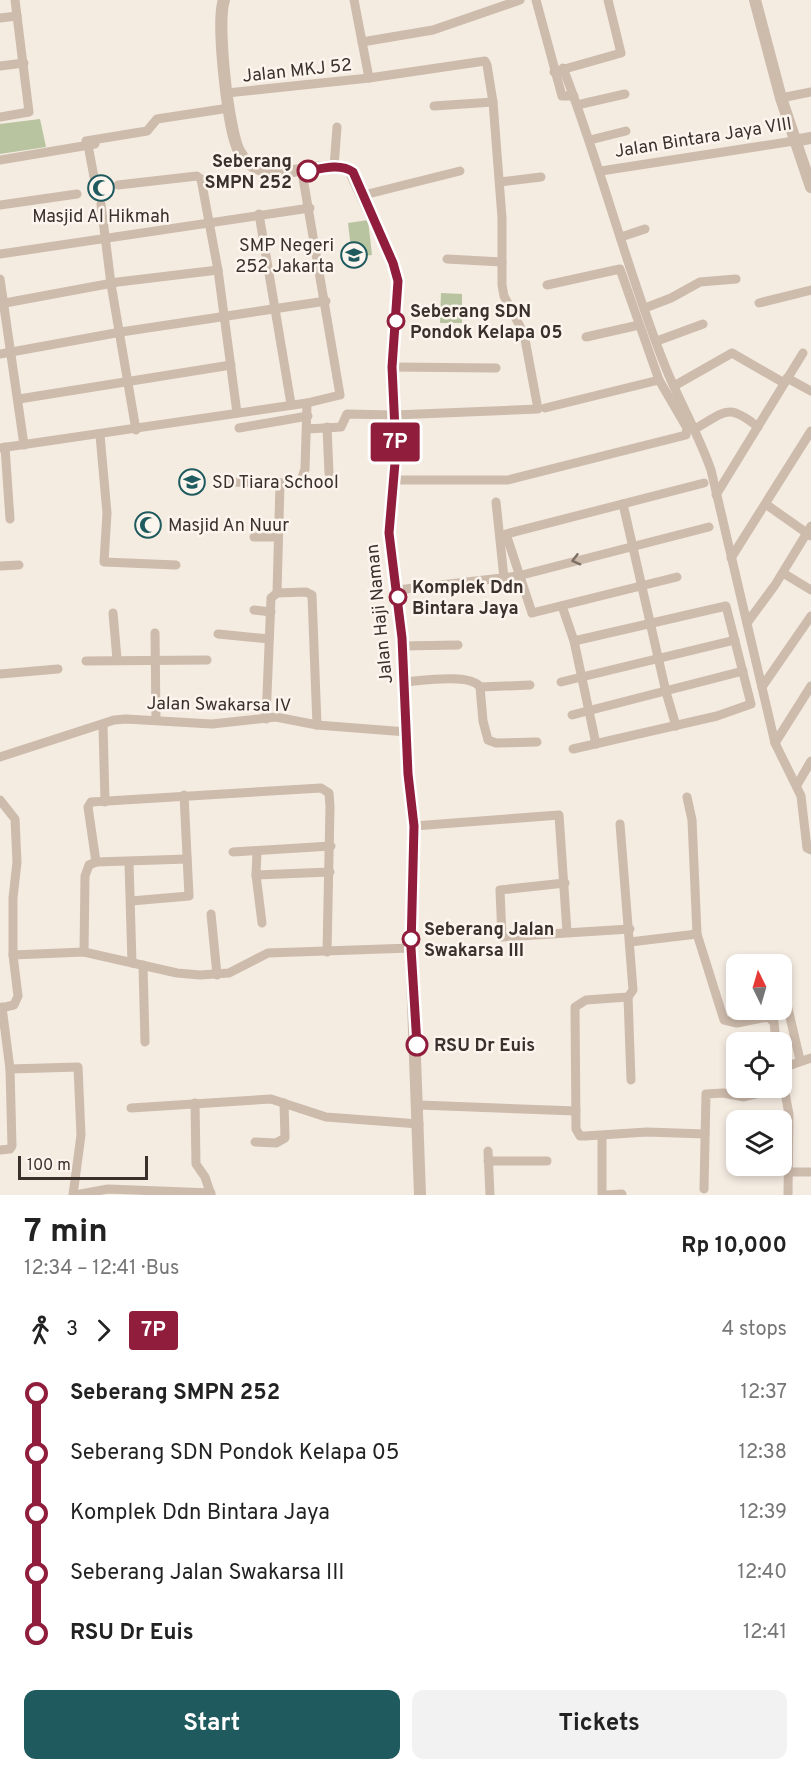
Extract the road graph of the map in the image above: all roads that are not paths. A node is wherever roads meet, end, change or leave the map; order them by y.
1 (15, 0) edge
2 (224, 0) edge
3 (520, 0) edge
4 (536, 0) edge
5 (608, 0) edge
6 (754, 0) edge
7 (357, 1) edge
8 (17, 16) junction
9 (0, 18) edge
10 (362, 42) junction
11 (24, 63) junction
12 (0, 66) edge
13 (558, 70) junction
14 (369, 78) junction
15 (811, 92) edge
16 (227, 93) junction
17 (625, 94) dead end
18 (781, 98) junction
19 (576, 101) junction
20 (493, 102) junction
21 (434, 106) dead end
22 (229, 108) junction
23 (0, 117) edge
24 (337, 127) dead end
25 (626, 131) dead end
26 (811, 138) edge
27 (590, 140) junction
28 (795, 141) junction
29 (87, 143) junction
30 (0, 160) edge
31 (334, 167) junction
32 (460, 171) dead end
33 (601, 171) junction
34 (302, 172) junction
35 (94, 177) dead end
36 (541, 177) dead end
37 (500, 182) junction
38 (117, 185) dead end
39 (811, 187) edge
40 (77, 194) dead end
41 (364, 195) junction
42 (101, 204) dead end
43 (0, 205) edge
44 (310, 207) junction
45 (259, 214) junction
46 (210, 224) junction
47 (645, 229) dead end
48 (621, 237) junction
49 (106, 239) junction
50 (0, 254) edge
51 (447, 259) dead end
52 (502, 262) junction
53 (218, 270) junction
54 (0, 279) edge
55 (736, 279) dead end
56 (111, 284) junction
57 (547, 285) dead end
58 (811, 291) edge
59 (326, 301) junction
60 (5, 303) junction
61 (759, 303) dead end
62 (645, 308) junction
63 (275, 309) junction
64 (223, 317) junction
65 (703, 324) dead end
66 (639, 325) junction
67 (120, 332) junction
68 (586, 338) dead end
69 (657, 341) junction
70 (12, 353) junction
71 (802, 353) dead end
72 (0, 354) edge
73 (231, 365) junction
74 (392, 367) junction
75 (496, 368) dead end
76 (659, 380) junction
77 (786, 381) junction
78 (129, 382) junction
79 (674, 386) junction
80 (811, 391) edge
81 (19, 399) junction
82 (307, 403) junction
83 (291, 404) junction
84 (545, 408) dead end
85 (237, 413) junction
86 (395, 415) junction
87 (308, 416) junction
88 (327, 427) junction
89 (758, 427) junction
90 (239, 428) dead end
91 (307, 429) junction
92 (695, 429) junction
93 (136, 430) junction
94 (811, 431) edge
95 (100, 435) junction
96 (24, 445) junction
97 (3, 448) edge
98 (329, 473) dead end
99 (393, 480) junction
100 (226, 482) dead end
101 (280, 483) junction
102 (704, 483) dead end
103 (716, 495) junction
104 (496, 502) dead end
105 (623, 504) junction
106 (766, 505) junction
107 (10, 519) dead end
108 (709, 527) dead end
109 (810, 532) edge
110 (254, 537) dead end
111 (278, 537) junction
112 (632, 545) junction
113 (731, 558) junction
114 (177, 565) dead end
115 (0, 566) edge
116 (19, 566) dead end
117 (783, 573) junction
118 (518, 576) junction
119 (504, 578) junction
120 (677, 578) dead end
121 (643, 586) junction
122 (397, 590) junction
123 (811, 590) edge
124 (277, 593) junction
125 (562, 606) junction
126 (254, 610) dead end
127 (271, 612) junction
128 (113, 613) dead end
129 (811, 616) edge
130 (652, 623) junction
131 (747, 623) junction
132 (155, 633) dead end
133 (218, 634) dead end
134 (269, 639) junction
135 (735, 640) junction
136 (574, 641) junction
137 (458, 645) dead end
138 (402, 646) junction
139 (660, 657) junction
140 (117, 659) junction
141 (156, 659) junction
142 (207, 660) dead end
143 (86, 661) dead end
144 (58, 669) dead end
145 (744, 671) junction
146 (0, 674) edge
147 (581, 677) junction
148 (403, 682) junction
149 (561, 682) dead end
150 (530, 685) dead end
151 (811, 686) edge
152 (480, 687) junction
153 (762, 687) junction
154 (666, 692) junction
155 (590, 711) junction
156 (572, 715) dead end
157 (266, 719) junction
158 (156, 720) junction
159 (103, 725) junction
160 (316, 725) junction
161 (676, 726) junction
162 (407, 732) junction
163 (537, 742) dead end
164 (775, 742) junction
165 (596, 744) junction
166 (573, 749) dead end
167 (0, 757) edge
168 (811, 761) edge
169 (797, 785) junction
170 (184, 795) junction
171 (687, 797) dead end
172 (0, 800) edge
173 (105, 802) junction
174 (807, 810) edge
175 (620, 824) dead end
176 (414, 826) junction
177 (331, 846) junction
178 (811, 850) edge
179 (257, 851) junction
180 (233, 852) dead end
181 (187, 859) junction
182 (96, 862) junction
183 (129, 863) junction
184 (330, 872) junction
185 (256, 875) junction
186 (565, 883) junction
187 (131, 901) junction
188 (211, 914) dead end
189 (262, 923) dead end
190 (630, 929) junction
191 (567, 932) junction
192 (697, 933) junction
193 (630, 942) junction
194 (411, 948) junction
195 (84, 952) junction
196 (327, 952) junction
197 (13, 955) junction
198 (137, 964) junction
199 (217, 975) junction
200 (627, 997) junction
201 (1, 1008) edge
202 (791, 1020) edge
203 (775, 1032) edge
204 (145, 1042) dead end
205 (811, 1058) edge
206 (800, 1060) junction
207 (792, 1064) edge
208 (10, 1070) junction
209 (631, 1080) dead end
210 (5, 1081) edge
211 (726, 1095) edge
212 (284, 1103) junction
213 (195, 1104) junction
214 (418, 1105) junction
215 (131, 1108) dead end
216 (576, 1112) junction
217 (419, 1124) junction
218 (705, 1134) junction
219 (602, 1136) junction
220 (255, 1142) dead end
221 (0, 1149) edge
222 (547, 1161) dead end
223 (792, 1172) edge
224 (811, 1172) edge
225 (788, 1176) edge
226 (704, 1189) dead end
227 (211, 1194) edge
228 (622, 1194) edge
229 (74, 1195) edge
230 (420, 1195) edge
231 (490, 1195) edge
232 (604, 1195) edge
233 (788, 1195) edge

1 - 8 street
2 - 16 street
3 - 10 street
4 - 13 street
5 - 13 street
6 - 18 street
7 - 10 street
8 - 9 street
8 - 11 street
10 - 14 street
11 - 12 street
11 - 23 street
13 - 19 street
14 - 16 street, Jalan MKJ 52
14 - 20 street, Jalan MKJ 52
15 - 18 street
16 - 22 street
17 - 19 street
18 - 28 street
19 - 27 street
20 - 21 street
20 - 37 street
22 - 29 street
22 - 34 street
24 - 31 street
25 - 27 street
26 - 28 street, Jalan Bintara Jaya VIII
27 - 33 street
28 - 33 street, Jalan Bintara Jaya VIII
28 - 39 street
29 - 30 street
29 - 35 street
31 - 34 street
31 - 41 street, Jalan Haji Naman
32 - 41 street
33 - 48 street
34 - 44 street
36 - 37 street
37 - 52 street
38 - 46 street
40 - 43 street
41 - 74 street, Jalan Haji Naman
42 - 49 street
44 - 45 street
44 - 59 street
45 - 46 street
45 - 63 street
46 - 49 street
46 - 53 street
47 - 48 street
48 - 62 street
49 - 50 street
49 - 56 street
51 - 52 street
52 - 86 street
53 - 56 street
53 - 64 street
54 - 60 street
55 - 62 street
56 - 60 street
56 - 67 street
57 - 66 street
58 - 61 street
59 - 63 street
59 - 82 street
60 - 70 street
62 - 69 street
63 - 64 street
63 - 83 street
64 - 67 street
64 - 73 street
65 - 69 street
66 - 68 street
66 - 76 street
67 - 70 street
67 - 78 street
69 - 79 street
70 - 72 street
70 - 81 street
71 - 77 street
73 - 78 street
73 - 85 street
74 - 75 street
74 - 86 street, Jalan Haji Naman
76 - 84 street
76 - 99 street
77 - 79 street
77 - 80 street
77 - 89 street
78 - 81 street
78 - 93 street
79 - 92 street
81 - 96 street
82 - 83 street
82 - 87 street
83 - 85 street
85 - 93 street
86 - 88 street
86 - 99 street, Jalan Haji Naman
87 - 90 street
87 - 91 street
88 - 91 street
88 - 98 street
89 - 92 street
89 - 103 street
91 - 101 street
92 - 103 street
93 - 95 street
94 - 106 street
95 - 96 street
95 - 114 street
96 - 97 street
97 - 107 street
99 - 122 street, Jalan Haji Naman
100 - 101 street
101 - 111 street
102 - 105 street
103 - 113 street
104 - 119 street
105 - 112 street
105 - 118 street
106 - 109 street
106 - 113 street
108 - 112 street
109 - 117 street
110 - 111 street
111 - 124 street
112 -> 118 street
112 - 121 street
113 - 131 street
115 - 116 street
117 - 123 street
117 - 131 street
118 - 119 street
118 - 125 street
119 - 122 street
120 - 121 street
121 - 125 street
121 - 130 street
122 - 138 street, Jalan Haji Naman
124 - 127 street
124 - 160 street
125 - 136 street
126 - 127 street
127 - 134 street
128 - 140 street
129 - 153 street
130 - 135 street
130 - 136 street
130 - 139 street
131 - 153 street
132 - 141 street
133 - 134 street
134 - 157 street
135 - 139 street
135 - 145 street
136 - 147 street
137 - 138 street
138 - 148 street, Jalan Haji Naman
139 - 147 street
139 - 154 street
140 - 141 street
140 - 143 street
141 - 142 street
141 - 158 street
144 - 146 street
145 - 154 street
145 - 161 street
147 - 149 street
147 - 155 street
148 - 152 street
148 - 162 street, Jalan Haji Naman
150 - 152 street
151 - 164 street
152 - 163 street
153 - 164 street
154 - 155 street
154 - 161 street
155 - 156 street
155 - 165 street
157 - 158 street, Jalan Swakarsa IV
157 - 160 street, Jalan Swakarsa IV
158 - 159 street, Jalan Swakarsa IV
159 - 167 street, Jalan Swakarsa IV
159 - 173 street
160 - 162 street, Jalan Swakarsa IV
161 - 165 street
162 - 176 street, Jalan Haji Naman
164 - 169 street
165 - 166 street
168 - 169 street
169 - 174 street
170 - 173 street
170 - 177 street
170 - 181 street
171 - 192 street
172 - 197 street
173 - 182 street
174 - 178 street
175 - 190 street
176 - 186 street
176 - 194 street, Jalan Haji Naman
177 - 179 street
177 - 184 street
179 - 180 street
179 - 185 street
181 - 183 street
181 - 187 street
182 - 183 street
182 - 195 street
183 - 187 street
184 - 185 street
184 - 196 street
185 - 189 street
186 - 191 street
186 - 191 street
187 - 198 street
188 - 199 street
190 - 191 street
190 - 193 street
192 - 193 street
192 - 203 street
193 - 200 street
194 - 196 street
194 - 214 street, Jalan Haji Naman
195 - 197 street
195 - 198 street
196 - 199 street
197 - 201 street
198 - 199 street
198 - 204 street
200 - 209 street
200 - 216 street
201 - 208 street
202 - 206 street
205 - 206 street
206 - 207 street
208 - 210 street
208 - 229 street
210 - 221 street
211 - 218 street
212 - 213 street
212 - 217 street
212 - 220 street
213 - 215 street
213 - 227 street
214 - 216 street
214 - 217 street, Jalan Haji Naman
216 - 219 street
217 - 230 street, Jalan Haji Naman
218 - 219 street
218 - 226 street
219 - 232 street
222 - 231 street
223 - 224 street
225 - 233 street
227 - 229 street
228 - 232 street

